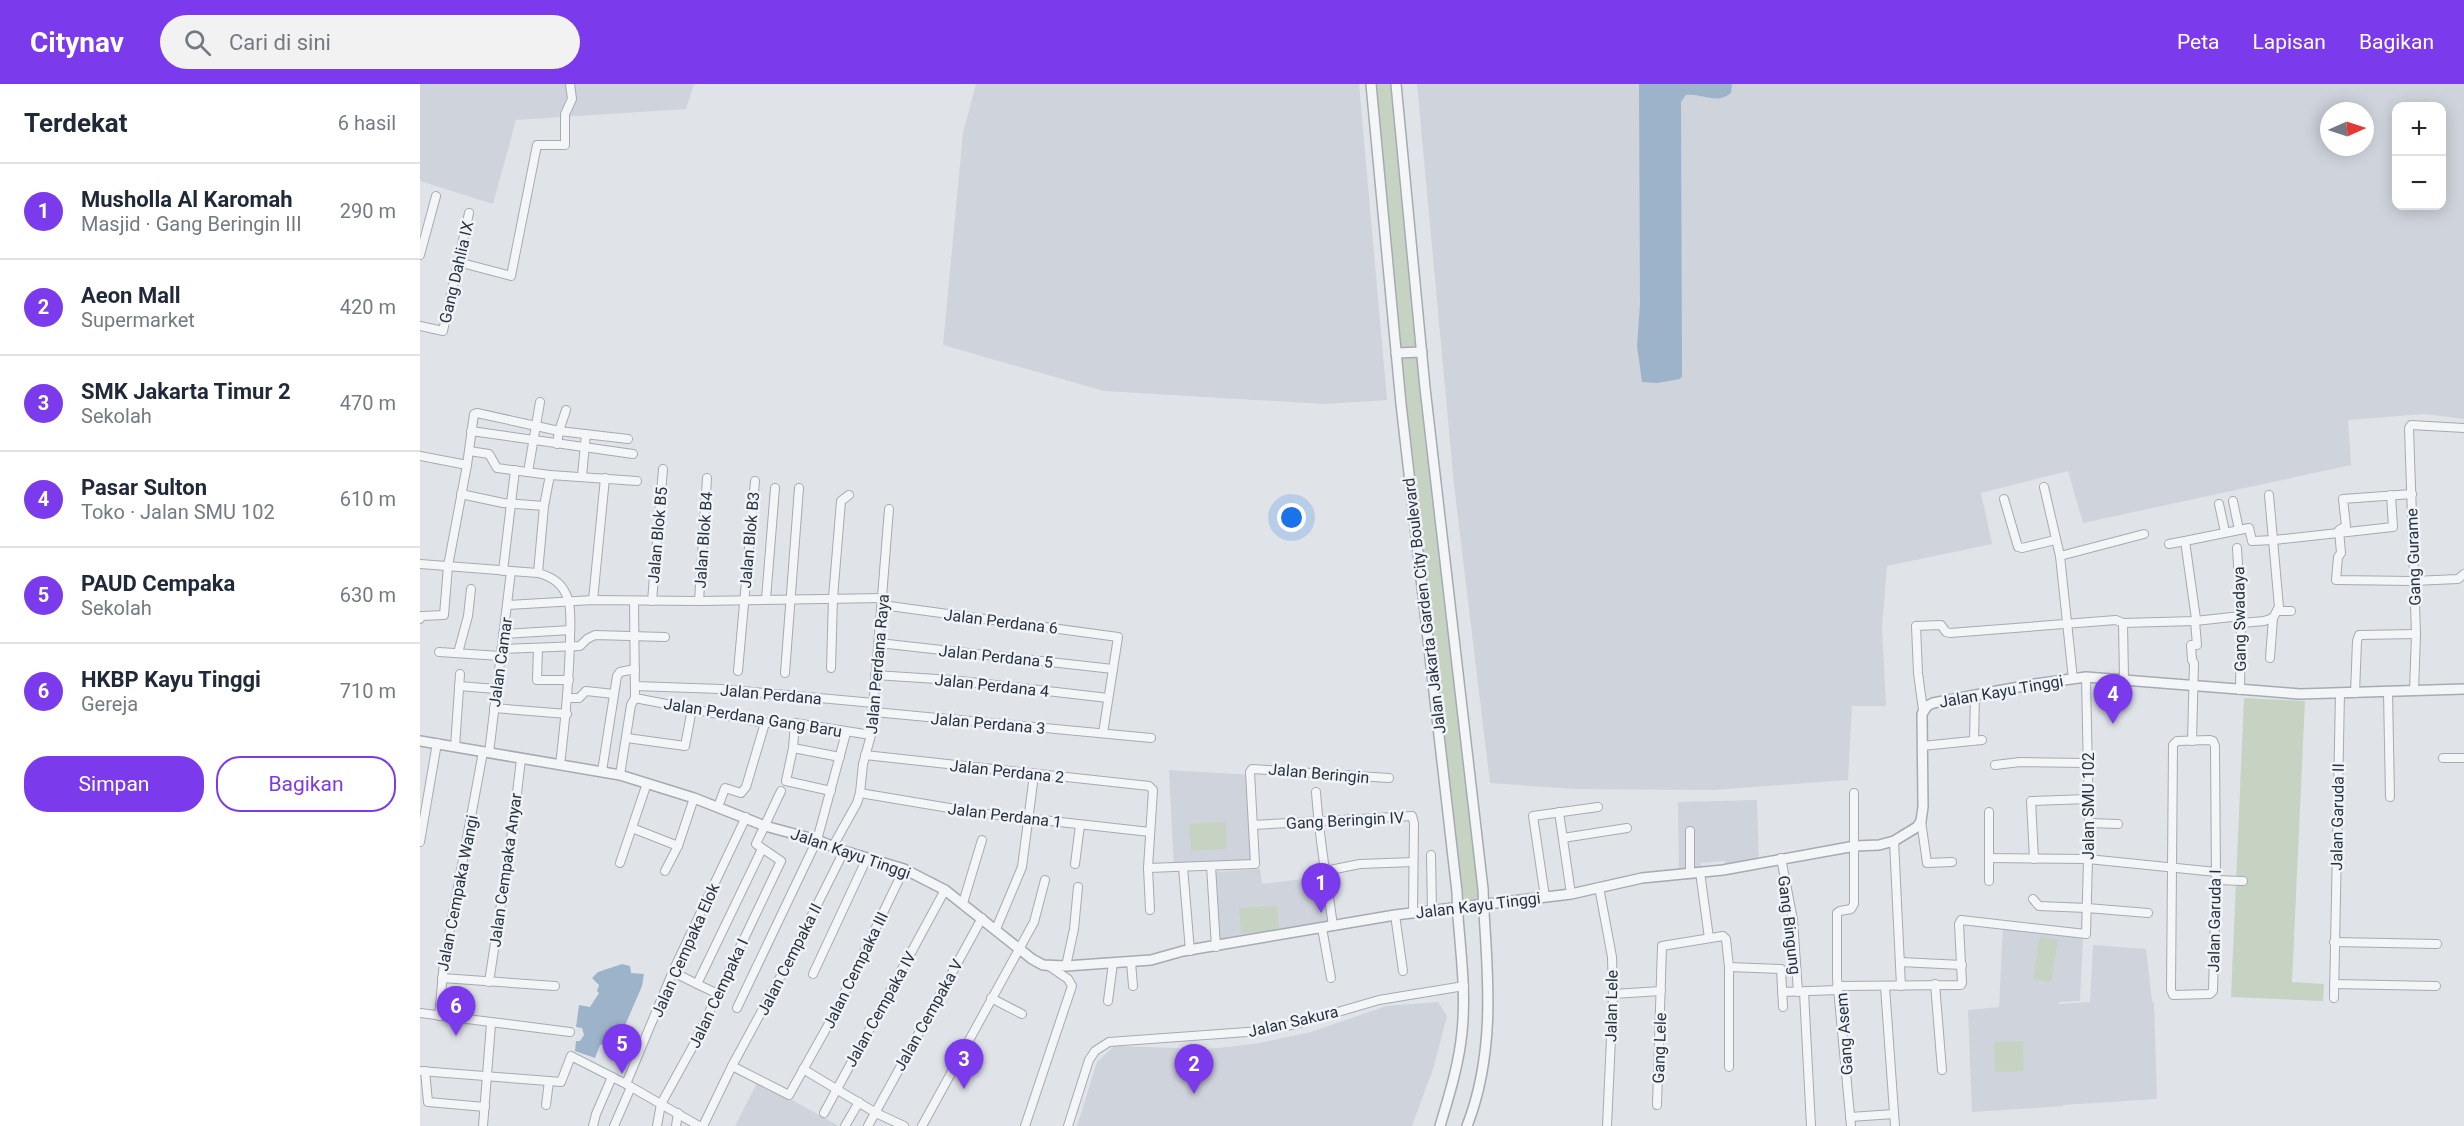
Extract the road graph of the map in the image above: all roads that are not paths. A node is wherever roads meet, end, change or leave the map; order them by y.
1 (570, 84) edge
2 (1371, 84) edge
3 (1396, 84) edge
4 (436, 196) dead end
5 (469, 213) dead end
6 (420, 255) edge
7 (458, 262) junction
8 (420, 326) edge
9 (1422, 352) junction
10 (1396, 353) junction
11 (540, 402) dead end
12 (566, 410) dead end
13 (537, 425) junction
14 (2464, 429) edge
15 (471, 431) junction
16 (558, 431) junction
17 (586, 434) junction
18 (628, 439) dead end
19 (534, 441) junction
20 (557, 444) junction
21 (584, 447) junction
22 (468, 451) junction
23 (633, 454) dead end
24 (420, 456) edge
25 (467, 465) junction
26 (663, 469) dead end
27 (515, 470) junction
28 (528, 472) junction
29 (550, 475) junction
30 (582, 476) junction
31 (605, 478) junction
32 (707, 478) dead end
33 (637, 481) dead end
34 (754, 481) dead end
35 (2044, 487) dead end
36 (775, 488) dead end
37 (799, 489) dead end
38 (461, 494) junction
39 (2412, 494) junction
40 (849, 495) dead end
41 (2269, 495) dead end
42 (2391, 495) junction
43 (2004, 499) dead end
44 (2233, 501) dead end
45 (511, 504) junction
46 (2219, 504) dead end
47 (544, 506) junction
48 (889, 509) dead end
49 (2239, 530) junction
50 (2225, 532) junction
51 (2339, 532) junction
52 (2144, 534) dead end
53 (2055, 540) junction
54 (2274, 540) junction
55 (2186, 541) junction
56 (2169, 544) dead end
57 (2236, 548) dead end
58 (2060, 556) junction
59 (420, 564) edge
60 (448, 566) junction
61 (507, 571) junction
62 (538, 573) junction
63 (2464, 574) edge
64 (2413, 581) junction
65 (471, 589) dead end
66 (833, 598) junction
67 (766, 599) junction
68 (790, 599) junction
69 (593, 600) junction
70 (743, 600) junction
71 (569, 601) junction
72 (633, 601) junction
73 (652, 601) junction
74 (699, 601) junction
75 (883, 602) junction
76 (508, 605) junction
77 (2291, 611) dead end
78 (2275, 615) junction
79 (424, 617) edge
80 (2242, 619) junction
81 (2195, 620) junction
82 (2123, 623) junction
83 (2067, 625) junction
84 (570, 630) junction
85 (503, 634) junction
86 (2416, 634) junction
87 (633, 635) junction
88 (665, 637) dead end
89 (879, 643) junction
90 (570, 647) junction
91 (538, 648) junction
92 (438, 652) dead end
93 (458, 653) junction
94 (501, 653) junction
95 (2270, 658) dead end
96 (831, 668) dead end
97 (635, 669) junction
98 (1113, 669) junction
99 (738, 671) dead end
100 (785, 673) dead end
101 (460, 674) dead end
102 (875, 675) junction
103 (2086, 677) junction
104 (2073, 679) junction
105 (2124, 679) junction
106 (569, 680) junction
107 (459, 686) junction
108 (635, 686) junction
109 (2193, 687) junction
110 (496, 689) junction
111 (2464, 689) edge
112 (2240, 690) junction
113 (2414, 691) junction
114 (2388, 692) junction
115 (2340, 693) junction
116 (2355, 693) junction
117 (614, 694) junction
118 (1975, 696) junction
119 (568, 698) junction
120 (635, 698) junction
121 (1108, 698) junction
122 (874, 703) junction
123 (494, 708) junction
124 (692, 709) junction
125 (1923, 710) junction
126 (874, 712) junction
127 (567, 714) junction
128 (765, 723) junction
129 (795, 723) junction
130 (846, 733) junction
131 (1103, 734) junction
132 (871, 735) junction
133 (627, 738) junction
134 (1151, 738) dead end
135 (420, 741) edge
136 (2192, 741) junction
137 (437, 743) junction
138 (1922, 746) junction
139 (455, 747) junction
140 (793, 748) junction
141 (486, 752) junction
142 (865, 755) junction
143 (840, 757) junction
144 (2443, 758) dead end
145 (521, 759) junction
146 (2464, 759) edge
147 (2087, 763) junction
148 (560, 765) junction
149 (1995, 765) dead end
150 (602, 771) junction
151 (620, 775) junction
152 (1034, 775) junction
153 (1389, 778) dead end
154 (647, 783) junction
155 (781, 791) dead end
156 (831, 791) junction
157 (1316, 792) dead end
158 (861, 793) junction
159 (1854, 793) dead end
160 (2390, 797) dead end
161 (694, 798) junction
162 (2089, 799) junction
163 (718, 807) junction
164 (1598, 807) dead end
165 (1559, 812) junction
166 (1989, 812) dead end
167 (746, 817) junction
168 (1029, 819) junction
169 (1317, 820) junction
170 (1921, 821) junction
171 (2089, 823) junction
172 (2118, 824) dead end
173 (1080, 825) junction
174 (1253, 825) junction
175 (765, 826) junction
176 (633, 828) junction
177 (1627, 828) dead end
178 (1690, 831) dead end
179 (1150, 832) junction
180 (1563, 838) junction
181 (817, 840) junction
182 (982, 840) dead end
183 (1894, 841) junction
184 (420, 842) edge
185 (678, 846) junction
186 (833, 846) junction
187 (1855, 846) junction
188 (762, 849) junction
189 (844, 851) junction
190 (1431, 855) dead end
191 (867, 858) junction
192 (1781, 858) junction
193 (1989, 858) junction
194 (2034, 859) junction
195 (2088, 859) junction
196 (1413, 862) junction
197 (1952, 862) dead end
198 (620, 863) dead end
199 (1075, 864) dead end
200 (1211, 866) junction
201 (2171, 866) junction
202 (1183, 867) junction
203 (1148, 868) junction
204 (904, 869) junction
205 (665, 871) dead end
206 (1325, 871) junction
207 (1700, 872) junction
208 (1690, 873) junction
209 (2216, 876) junction
210 (1045, 880) dead end
211 (1989, 881) dead end
212 (2243, 881) dead end
213 (1078, 887) dead end
214 (1599, 887) junction
215 (945, 890) junction
216 (1571, 894) junction
217 (1545, 897) junction
218 (2033, 899) dead end
219 (963, 903) junction
220 (2087, 908) junction
221 (1150, 910) dead end
222 (1432, 910) junction
223 (1413, 913) junction
224 (2148, 914) dead end
225 (1395, 915) junction
226 (981, 918) junction
227 (1333, 926) junction
228 (1322, 928) junction
229 (996, 929) junction
230 (1709, 938) junction
231 (2334, 942) junction
232 (2437, 944) dead end
233 (1216, 947) junction
234 (1020, 949) junction
235 (1190, 951) junction
236 (1131, 962) junction
237 (1900, 962) junction
238 (1113, 963) junction
239 (1962, 965) junction
240 (1049, 966) junction
241 (1066, 966) junction
242 (1729, 967) junction
243 (1403, 971) dead end
244 (673, 972) junction
245 (813, 974) dead end
246 (442, 978) junction
247 (1331, 978) dead end
248 (489, 982) junction
249 (697, 984) junction
250 (1935, 984) junction
251 (2334, 984) junction
252 (555, 986) dead end
253 (1133, 986) dead end
254 (1464, 986) junction
255 (1901, 986) junction
256 (2436, 986) dead end
257 (1885, 987) junction
258 (1837, 988) junction
259 (1661, 991) junction
260 (1782, 992) junction
261 (1801, 992) junction
262 (718, 994) junction
263 (1613, 994) junction
264 (2334, 998) dead end
265 (991, 999) junction
266 (1108, 1001) dead end
267 (1783, 1007) dead end
268 (737, 1008) dead end
269 (420, 1013) edge
270 (1022, 1014) dead end
271 (439, 1016) junction
272 (491, 1024) junction
273 (570, 1032) dead end
274 (732, 1066) junction
275 (1729, 1067) dead end
276 (803, 1069) junction
277 (1942, 1070) dead end
278 (422, 1071) edge
279 (488, 1076) junction
280 (612, 1077) junction
281 (549, 1081) junction
282 (628, 1085) junction
283 (837, 1088) junction
284 (858, 1102) junction
285 (661, 1104) junction
286 (546, 1105) dead end
287 (1657, 1105) dead end
288 (485, 1107) junction
289 (678, 1113) junction
290 (824, 1113) dead end
291 (876, 1113) junction
292 (1894, 1114) junction
293 (1850, 1117) junction
294 (483, 1126) edge
295 (593, 1126) edge
296 (614, 1126) edge
297 (657, 1126) edge
298 (676, 1126) edge
299 (699, 1126) edge
300 (703, 1126) edge
301 (845, 1126) edge
302 (868, 1126) edge
303 (904, 1126) edge
304 (922, 1126) edge
305 (1025, 1126) edge
306 (1068, 1126) edge
307 (1440, 1126) edge
308 (1467, 1126) edge
309 (1608, 1126) edge
310 (1811, 1126) edge
311 (1851, 1126) edge
312 (1895, 1126) edge

1 - 7 street
2 - 10 street, Jalan Jakarta Garden City Boulevard
3 - 9 street, Jalan Jakarta Garden City Boulevard
4 - 6 street
5 - 7 street, Gang Dahlia IX
7 - 8 street, Gang Dahlia IX
9 - 10 street
9 - 308 street, Jalan Jakarta Garden City Boulevard, bridge
10 - 254 street, Jalan Jakarta Garden City Boulevard, bridge
11 - 13 street
12 - 16 street
13 - 15 street
13 - 16 street
13 - 19 street
14 - 39 street, Gang Gurame
15 - 19 street
15 - 22 street
16 - 17 street
16 - 20 street
17 - 18 street
17 - 21 street
19 - 20 street
19 - 28 street
20 - 21 street
21 - 23 street
21 - 30 street
22 - 25 street
22 - 27 street
24 - 25 street
25 - 38 street
26 - 73 street, Jalan Blok B5
27 - 28 street
27 - 45 street, Jalan Camar
28 - 29 street
29 - 30 street
29 - 47 street
30 - 31 street
31 - 33 street
31 - 69 street
32 - 74 street, Jalan Blok B4
34 - 70 street, Jalan Blok B3
35 - 53 street
36 - 67 street
37 - 68 street
38 - 45 street
38 - 60 street
39 - 42 street
39 - 64 street, Gang Gurame
40 - 66 street
41 - 54 street
42 - 51 street
42 - 51 street
43 - 53 street
44 - 49 street
45 - 47 street
45 - 61 street, Jalan Camar
46 - 50 street
47 - 62 street
48 - 75 street, Jalan Perdana Raya
49 - 50 street
49 - 54 street
50 - 55 street
51 - 54 street
51 - 64 street
52 - 58 street
53 - 58 street
54 - 78 street
55 - 56 street
55 - 81 street
57 - 80 street, Gang Swadaya
58 - 83 street
59 - 60 street
60 - 61 street
60 - 79 street
61 - 62 street
61 - 76 street, Jalan Camar
62 - 71 street
63 - 64 street
64 - 86 street, Gang Gurame
65 - 93 street
66 - 68 street, Jalan Perdana 6
66 - 75 street, Jalan Perdana 6
66 - 96 street
67 - 68 street, Jalan Perdana 6
67 - 70 street, Jalan Perdana 6
68 - 100 street
69 - 71 street, Jalan Perdana 6
69 - 72 street, Jalan Perdana 6
70 - 74 street, Jalan Perdana 6
70 - 99 street, Jalan Blok B3
71 - 76 street, Jalan Perdana 6
71 - 84 street
72 - 73 street, Jalan Perdana 6
72 - 87 street
73 - 74 street, Jalan Perdana 6
75 - 89 street, Jalan Perdana Raya
75 - 98 street, Jalan Perdana 6
76 - 85 street, Jalan Camar
77 - 78 street
78 - 80 street
78 - 95 street
80 - 81 street
80 - 112 street, Gang Swadaya
81 - 82 street
81 - 109 street
82 - 83 street
82 - 105 street
83 - 104 street
83 - 125 street
84 - 85 street
84 - 90 street
85 - 94 street, Jalan Camar
86 - 113 street, Gang Gurame
86 - 116 street
87 - 88 street
87 - 90 street
87 - 97 street
89 - 98 street, Jalan Perdana 5
89 - 102 street, Jalan Perdana Raya
90 - 91 street
90 - 106 street
91 - 94 street
91 - 106 street
92 - 93 street
93 - 94 street
94 - 110 street, Jalan Camar
97 - 108 street
97 - 117 street
98 - 121 street
101 - 107 street
102 - 121 street, Jalan Perdana 4
102 - 122 street, Jalan Perdana Raya
103 - 104 street, Jalan Kayu Tinggi
103 - 105 street, Jalan Kayu Tinggi
103 - 147 street, Jalan SMU 102
104 - 118 street, Jalan Kayu Tinggi
105 - 109 street, Jalan Kayu Tinggi
106 - 119 street
107 - 110 street
107 - 139 street
108 - 120 street
108 - 122 street, Jalan Perdana
109 - 112 street, Jalan Kayu Tinggi
109 - 136 street
110 - 123 street, Jalan Camar
111 - 113 street, Jalan Kayu Tinggi
112 - 115 street, Jalan Kayu Tinggi
113 - 114 street, Jalan Kayu Tinggi
114 - 116 street, Jalan Kayu Tinggi
114 - 160 street
115 - 116 street, Jalan Kayu Tinggi
115 - 231 street, Jalan Garuda II
117 - 119 street
117 - 150 street
118 - 125 street, Jalan Kayu Tinggi
118 - 138 street
119 - 127 street
120 - 124 street, Jalan Perdana Gang Baru
120 - 133 street
121 - 131 street
122 - 126 street, Jalan Perdana Raya
123 - 127 street
123 - 141 street, Jalan Camar
124 - 128 street, Jalan Perdana Gang Baru
124 - 133 street
125 - 138 street, Jalan Kayu Tinggi
126 - 131 street, Jalan Perdana 3
126 - 132 street, Jalan Perdana Raya
127 - 148 street
128 - 129 street, Jalan Perdana Gang Baru
128 - 163 street
129 - 130 street, Jalan Perdana Gang Baru
129 - 140 street
130 - 132 street, Jalan Perdana Gang Baru
130 - 143 street
131 - 134 street, Jalan Perdana 3
132 - 142 street, Jalan Perdana Raya
133 - 151 street
135 - 137 street, Jalan Kayu Tinggi
136 - 201 street, Jalan Garuda I
136 - 209 street, Jalan Garuda I
137 - 139 street, Jalan Kayu Tinggi
137 - 184 street
138 - 170 street, Jalan Kayu Tinggi
139 - 141 street, Jalan Kayu Tinggi
140 - 143 street
140 - 156 street
141 - 145 street, Jalan Kayu Tinggi
141 - 246 street, Jalan Cempaka Wangi
142 - 152 street, Jalan Perdana 2
142 - 158 street, Jalan Perdana Raya
143 - 156 street
144 - 146 street
145 - 148 street, Jalan Kayu Tinggi
145 - 248 street, Jalan Cempaka Anyar
147 - 149 street
147 - 162 street, Jalan SMU 102
148 - 150 street, Jalan Kayu Tinggi
150 - 151 street, Jalan Kayu Tinggi
151 - 154 street, Jalan Kayu Tinggi
152 - 168 street
152 - 179 street, Jalan Perdana 2
153 - 174 street, Jalan Beringin
154 - 161 street, Jalan Kayu Tinggi
154 - 176 street
155 - 175 street
156 - 181 street
157 - 169 street
158 - 168 street, Jalan Perdana 1
158 - 186 street, Jalan Perdana Raya
159 - 187 street
161 - 163 street, Jalan Kayu Tinggi
161 - 185 street
162 - 171 street, Jalan SMU 102
162 - 194 street
163 - 167 street, Jalan Kayu Tinggi
164 - 165 street
165 - 180 street
165 - 217 street
166 - 193 street
167 - 175 street, Jalan Kayu Tinggi
167 - 244 street, Jalan Cempaka Elok
168 - 173 street, Jalan Perdana 1
168 - 229 street
169 - 174 street, Gang Beringin IV
169 - 196 street, Gang Beringin IV
169 - 206 street
170 - 183 street, Jalan Kayu Tinggi
170 - 197 street
171 - 172 street
171 - 195 street, Jalan SMU 102
173 - 179 street, Jalan Perdana 1
173 - 199 street
174 - 200 street
175 - 181 street, Jalan Kayu Tinggi
175 - 188 street
176 - 185 street
176 - 198 street
177 - 180 street
178 - 208 street
179 - 203 street
180 - 216 street
181 - 186 street, Jalan Kayu Tinggi
181 - 268 street
182 - 219 street
183 - 187 street, Jalan Kayu Tinggi
183 - 237 street
185 - 205 street
186 - 189 street, Jalan Kayu Tinggi
187 - 192 street, Jalan Kayu Tinggi
187 - 258 street
188 - 249 street
188 - 262 street, Jalan Cempaka I
189 - 191 street, Jalan Kayu Tinggi
189 - 274 street, Jalan Cempaka II
190 - 222 street
191 - 204 street, Jalan Kayu Tinggi
191 - 245 street
192 - 207 street, Jalan Kayu Tinggi
192 - 261 street, Gang Bingung
193 - 194 street
193 - 211 street
194 - 195 street
195 - 201 street
195 - 220 street, Jalan SMU 102
196 - 206 street
196 - 223 street, Gang Beringin IV
200 - 202 street
200 - 233 street
201 - 209 street
201 - 209 street, Jalan Garuda I
202 - 203 street
202 - 235 street
203 - 221 street
204 - 215 street, Jalan Kayu Tinggi
204 - 276 street, Jalan Cempaka III
206 - 227 street
207 - 208 street, Jalan Kayu Tinggi
207 - 230 street
208 - 214 street, Jalan Kayu Tinggi
209 - 212 street
210 - 234 street
213 - 241 street
214 - 216 street, Jalan Kayu Tinggi
214 - 263 street, Jalan Lele
215 - 219 street, Jalan Kayu Tinggi
215 - 283 street, Jalan Cempaka IV
216 - 217 street, Jalan Kayu Tinggi
217 - 222 street, Jalan Kayu Tinggi
218 - 220 street
219 - 226 street, Jalan Kayu Tinggi
220 - 224 street
220 - 239 street, Jalan SMU 102
222 - 223 street, Jalan Kayu Tinggi
223 - 225 street, Jalan Kayu Tinggi
225 - 227 street, Jalan Kayu Tinggi
225 - 243 street
226 - 229 street, Jalan Kayu Tinggi
226 - 291 street, Jalan Cempaka V
227 - 228 street, Jalan Kayu Tinggi
228 - 233 street, Jalan Kayu Tinggi
228 - 247 street
229 - 234 street, Jalan Kayu Tinggi
230 - 242 street
230 - 259 street, Gang Lele
231 - 232 street
231 - 251 street, Jalan Garuda II
233 - 235 street, Jalan Kayu Tinggi
234 - 240 street, Jalan Kayu Tinggi
234 - 265 street
235 - 236 street, Jalan Kayu Tinggi
236 - 238 street, Jalan Kayu Tinggi
236 - 253 street
237 - 239 street
237 - 255 street
238 - 241 street, Jalan Kayu Tinggi
238 - 266 street
239 - 250 street, Gang Asem
240 - 241 street, Jalan Kayu Tinggi
240 - 305 street
242 - 260 street
242 - 275 street
244 - 249 street
244 - 282 street, Jalan Cempaka Elok
246 - 248 street
246 - 271 street, Jalan Cempaka Wangi
248 - 252 street
249 - 262 street
250 - 255 street, Gang Asem
250 - 277 street
251 - 256 street
251 - 264 street, Jalan Garuda II
254 - 306 street, Jalan Sakura
254 - 307 street, Jalan Jakarta Garden City Boulevard
255 - 257 street, Gang Asem
257 - 258 street, Gang Asem
257 - 292 street
258 - 261 street
258 - 293 street, Gang Asem
259 - 263 street
259 - 287 street, Gang Lele
260 - 261 street
260 - 267 street
261 - 310 street, Gang Bingung
262 - 285 street, Jalan Cempaka I
263 - 309 street, Jalan Lele
265 - 270 street
265 - 304 street
269 - 271 street
271 - 272 street
272 - 273 street
272 - 279 street
274 - 276 street, Jalan Cempaka III
274 - 300 street, Jalan Cempaka II
276 - 283 street
278 - 279 street
278 - 288 street
279 - 281 street
279 - 288 street
280 - 281 street
280 - 282 street
280 - 295 street
281 - 286 street
282 - 285 street
282 - 296 street, Jalan Cempaka Elok
283 - 284 street
283 - 290 street, Jalan Cempaka IV
284 - 291 street
284 - 301 street
285 - 289 street
285 - 297 street, Jalan Cempaka I
288 - 294 street
289 - 298 street
289 - 299 street
291 - 302 street, Jalan Cempaka V
291 - 303 street
292 - 293 street
292 - 312 street
293 - 311 street, Gang Asem

